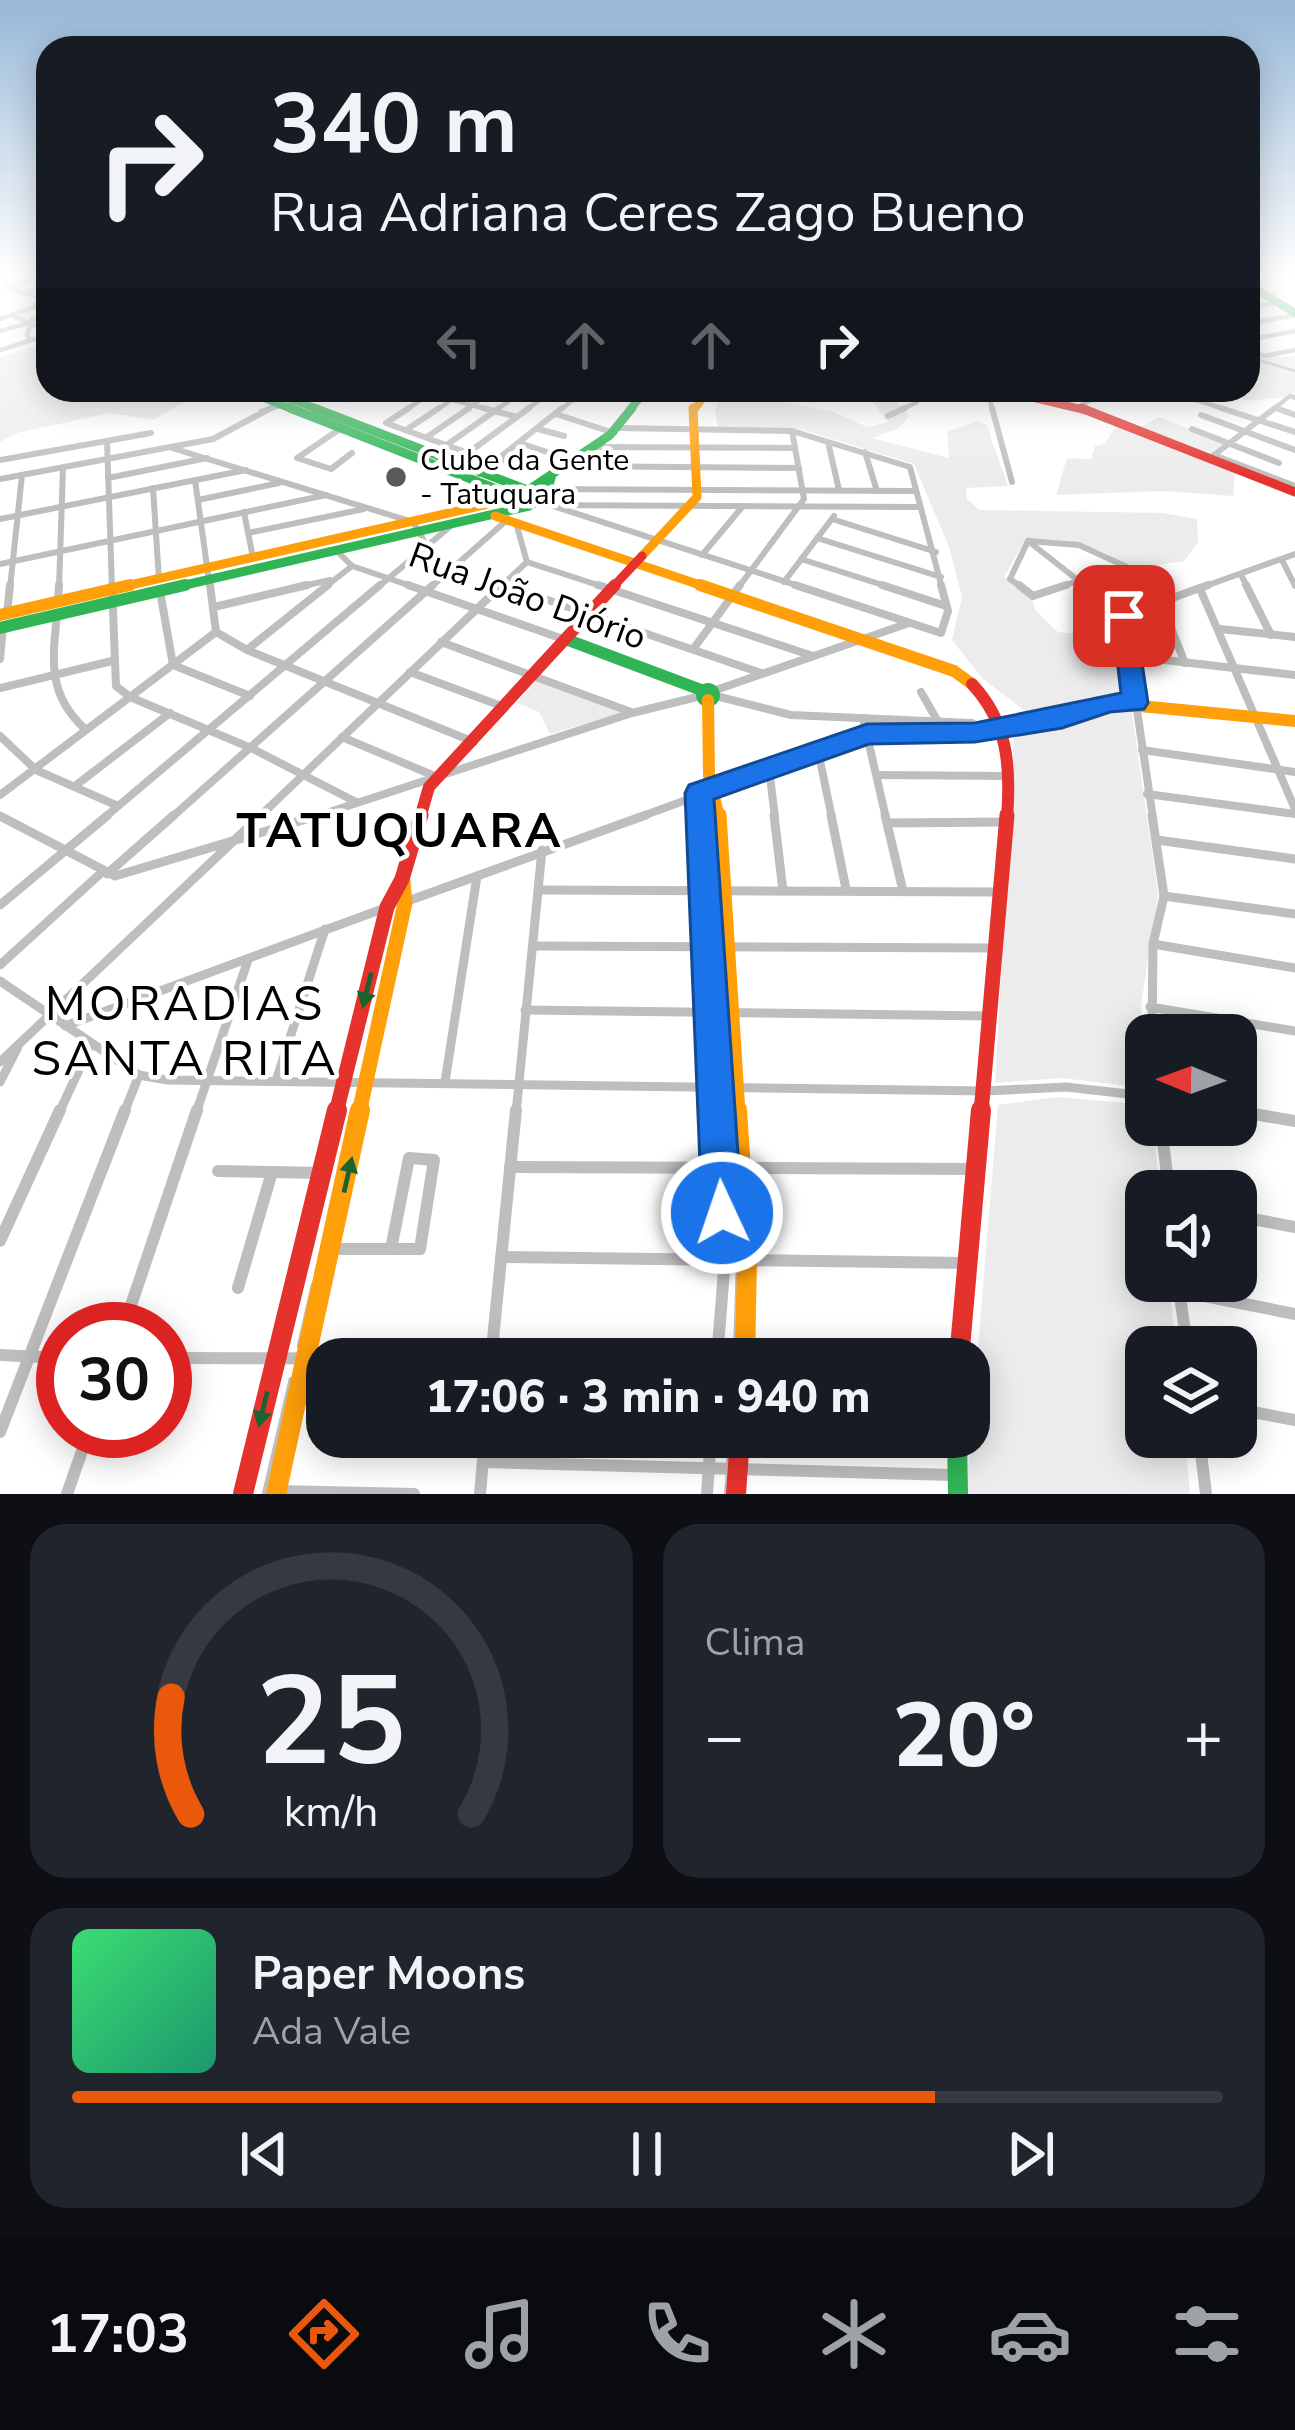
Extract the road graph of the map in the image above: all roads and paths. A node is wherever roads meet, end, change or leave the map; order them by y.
1 (1293, 351) edge
2 (1260, 353) edge
3 (1295, 398) edge
4 (273, 402) edge
5 (292, 402) edge
6 (298, 402) edge
7 (418, 402) edge
8 (449, 402) edge
9 (460, 402) edge
10 (476, 402) edge
11 (507, 402) edge
12 (537, 402) edge
13 (570, 402) edge
14 (637, 402) edge
15 (699, 402) edge
16 (917, 402) edge
17 (990, 402) edge
18 (1064, 402) edge
19 (1087, 402) edge
20 (1205, 402) edge
21 (280, 405) junction
22 (472, 405) junction
23 (1079, 407) junction
24 (1275, 408) junction
25 (494, 411) junction
26 (555, 414) junction
27 (1201, 415) dead end
28 (1295, 415) edge
29 (888, 416) dead end
30 (517, 417) junction
31 (1260, 419) junction
32 (537, 428) junction
33 (340, 429) junction
34 (694, 429) junction
35 (1192, 429) dead end
36 (406, 430) junction
37 (617, 430) junction
38 (793, 431) junction
39 (1244, 431) junction
40 (1295, 432) edge
41 (151, 433) dead end
42 (564, 436) dead end
43 (428, 437) junction
44 (107, 441) junction
45 (828, 441) junction
46 (519, 443) junction
47 (1228, 443) junction
48 (447, 446) junction
49 (170, 447) junction
50 (592, 447) junction
51 (695, 447) junction
52 (795, 448) junction
53 (406, 449) junction
54 (1295, 450) edge
55 (865, 452) junction
56 (352, 453) dead end
57 (1212, 457) junction
58 (208, 458) junction
59 (108, 459) junction
60 (498, 459) junction
61 (0, 460) edge
62 (1279, 463) dead end
63 (518, 465) dead end
64 (64, 467) junction
65 (562, 467) junction
66 (696, 468) junction
67 (799, 468) junction
68 (247, 470) junction
69 (22, 475) junction
70 (108, 478) junction
71 (473, 478) junction
72 (0, 479) edge
73 (195, 480) junction
74 (284, 482) junction
75 (1012, 482) dead end
76 (153, 488) junction
77 (697, 488) junction
78 (1295, 489) edge
79 (803, 490) junction
80 (839, 490) junction
81 (877, 490) junction
82 (915, 491) junction
83 (326, 495) junction
84 (529, 496) junction
85 (109, 497) junction
86 (198, 500) junction
87 (689, 506) junction
88 (743, 506) junction
89 (799, 506) junction
90 (63, 507) junction
91 (370, 507) junction
92 (841, 507) junction
93 (920, 507) junction
94 (244, 512) junction
95 (16, 515) junction
96 (0, 519) edge
97 (506, 519) junction
98 (832, 519) junction
99 (202, 520) junction
100 (452, 525) junction
101 (418, 526) junction
102 (156, 531) junction
103 (248, 533) junction
104 (817, 538) junction
105 (109, 541) junction
106 (657, 541) junction
107 (1028, 541) junction
108 (427, 546) junction
109 (336, 550) junction
110 (60, 551) junction
111 (936, 552) junction
112 (1295, 554) edge
113 (701, 555) junction
114 (253, 558) junction
115 (801, 559) junction
116 (1282, 560) junction
117 (13, 561) junction
118 (526, 562) junction
119 (636, 563) junction
120 (0, 564) edge
121 (352, 566) junction
122 (750, 570) junction
123 (208, 574) junction
124 (1240, 575) junction
125 (388, 577) junction
126 (941, 577) junction
127 (337, 578) junction
128 (1079, 581) junction
129 (784, 582) junction
130 (502, 584) junction
131 (159, 585) junction
132 (1295, 586) edge
133 (429, 589) junction
134 (612, 589) junction
135 (1200, 589) junction
136 (731, 596) junction
137 (110, 597) junction
138 (1161, 603) junction
139 (214, 607) junction
140 (947, 607) junction
141 (58, 608) junction
142 (476, 608) junction
143 (591, 614) junction
144 (1124, 616) junction
145 (2, 621) edge
146 (712, 622) junction
147 (909, 623) junction
148 (1220, 629) junction
149 (216, 632) junction
150 (1271, 635) junction
151 (1295, 637) edge
152 (859, 639) junction
153 (568, 640) junction
154 (441, 642) junction
155 (694, 648) junction
156 (247, 650) junction
157 (812, 656) junction
158 (1130, 656) junction
159 (0, 659) edge
160 (112, 661) junction
161 (1185, 663) junction
162 (286, 664) junction
163 (172, 665) junction
164 (1236, 669) junction
165 (410, 672) junction
166 (761, 673) junction
167 (1295, 675) edge
168 (51, 676) junction
169 (534, 677) junction
170 (325, 680) junction
171 (0, 688) edge
172 (921, 692) dead end
173 (708, 695) junction
174 (250, 696) junction
175 (130, 697) junction
176 (377, 703) junction
177 (1135, 703) junction
178 (506, 708) junction
179 (632, 712) junction
180 (170, 713) junction
181 (1254, 716) junction
182 (863, 718) junction
183 (938, 721) junction
184 (1295, 721) edge
185 (972, 723) dead end
186 (1003, 725) junction
187 (85, 729) junction
188 (208, 730) junction
189 (867, 734) junction
190 (0, 736) edge
191 (342, 736) junction
192 (474, 742) junction
193 (251, 748) junction
194 (1142, 750) junction
195 (818, 751) junction
196 (35, 767) junction
197 (769, 768) junction
198 (1277, 770) junction
199 (1295, 772) edge
200 (304, 773) junction
201 (878, 775) junction
202 (1006, 776) junction
203 (438, 778) junction
204 (75, 786) junction
205 (706, 790) junction
206 (1147, 794) junction
207 (0, 795) edge
208 (358, 803) junction
209 (118, 806) junction
210 (1295, 812) edge
211 (0, 816) edge
212 (1006, 822) junction
213 (888, 823) junction
214 (1157, 840) junction
215 (233, 843) junction
216 (67, 849) junction
217 (542, 850) junction
218 (1295, 859) edge
219 (104, 874) junction
220 (477, 875) junction
221 (402, 879) junction
222 (0, 885) edge
223 (846, 889) junction
224 (539, 890) junction
225 (705, 891) junction
226 (724, 891) junction
227 (783, 891) junction
228 (904, 891) junction
229 (1000, 892) junction
230 (15, 893) junction
231 (1164, 896) junction
232 (405, 902) junction
233 (0, 905) edge
234 (387, 908) junction
235 (1295, 914) edge
236 (325, 929) junction
237 (1153, 944) junction
238 (533, 946) junction
239 (994, 948) junction
240 (718, 949) junction
241 (248, 958) junction
242 (0, 964) edge
243 (1295, 968) edge
244 (0, 981) edge
245 (1150, 1007) junction
246 (525, 1010) junction
247 (722, 1012) junction
248 (49, 1014) junction
249 (1150, 1014) edge
250 (990, 1016) junction
251 (65, 1026) junction
252 (1295, 1030) edge
253 (22, 1040) junction
254 (91, 1045) junction
255 (0, 1048) edge
256 (0, 1061) edge
257 (139, 1075) junction
258 (206, 1080) junction
259 (276, 1081) junction
260 (0, 1082) edge
261 (345, 1082) junction
262 (369, 1082) junction
263 (445, 1082) junction
264 (518, 1083) junction
265 (716, 1086) junction
266 (735, 1086) junction
267 (985, 1090) junction
268 (1125, 1094) edge
269 (1257, 1115) edge
270 (1295, 1121) edge
271 (510, 1167) junction
272 (731, 1168) junction
273 (979, 1169) junction
274 (218, 1171) dead end
275 (272, 1172) junction
276 (322, 1173) junction
277 (1257, 1220) edge
278 (1295, 1227) edge
279 (0, 1241) edge
280 (331, 1249) junction
281 (392, 1249) junction
282 (501, 1257) junction
283 (736, 1259) junction
284 (972, 1263) junction
285 (238, 1288) dead end
286 (132, 1302) edge
287 (1245, 1302) edge
288 (1295, 1314) edge
289 (312, 1338) edge
290 (494, 1338) edge
291 (721, 1338) edge
292 (743, 1338) edge
293 (962, 1338) edge
294 (0, 1355) edge
295 (30, 1357) junction
296 (36, 1357) edge
297 (192, 1358) edge
298 (276, 1358) junction
299 (306, 1358) edge
300 (306, 1366) edge
301 (1257, 1412) edge
302 (1295, 1420) edge
303 (0, 1432) edge
304 (80, 1458) edge
305 (483, 1458) edge
306 (712, 1458) edge
307 (737, 1458) edge
308 (956, 1458) edge
309 (1202, 1458) edge
310 (483, 1462) junction
311 (712, 1469) junction
312 (735, 1472) junction
313 (956, 1475) junction
314 (276, 1492) edge
315 (67, 1494) edge
316 (243, 1494) edge
317 (414, 1494) edge
318 (480, 1494) edge
319 (707, 1494) edge
320 (736, 1494) edge
321 (958, 1494) edge
322 (1206, 1494) edge

1 - 2 street
3 - 24 street
4 - 21 street
5 - 21 street
6 - 53 street
7 - 36 street
8 - 36 street
9 - 22 street
10 - 22 street
11 - 25 street
12 - 30 street
13 - 26 street
14 - 37 street
15 - 34 street
16 - 29 street
17 - 75 street
18 - 23 street
19 - 23 street
20 - 31 street
21 - 33 street
21 - 49 street
22 - 25 street
22 - 43 street
23 - 57 street
24 - 28 street
24 - 31 street
25 - 30 street
25 - 48 street
26 - 32 street
26 - 37 street
27 - 39 street
30 - 48 street
31 - 39 street
31 - 40 street
32 - 42 street
32 - 46 street
33 - 53 street
33 - 56 street
34 - 37 street
34 - 38 street
34 - 51 street
35 - 47 street
36 - 43 street
37 - 50 street
38 - 45 street
38 - 52 street
39 - 47 street
39 - 54 street
41 - 44 street
43 - 48 street
43 - 53 street
44 - 59 street
44 - 61 street
45 - 55 street
45 - 80 street
46 - 60 street
46 - 65 street
47 - 57 street
47 - 62 street
49 - 58 street
49 - 59 street
50 - 51 street
50 - 65 street
51 - 52 street
51 - 66 street
52 - 67 street
53 - 71 street
55 - 81 street
55 - 82 street
57 - 78 street
58 - 68 street
58 - 70 street
59 - 64 street
59 - 70 street
60 - 63 street
60 - 71 street
64 - 69 street
64 - 90 street
65 - 66 street
65 - 84 street
66 - 67 street
66 - 77 street
67 - 79 street
68 - 73 street
68 - 74 street
69 - 72 street
69 - 95 street
70 - 85 street
71 - 84 street
71 - 84 street
73 - 76 street
73 - 86 street
74 - 83 street
74 - 86 street
76 - 85 street
76 - 102 street
77 - 79 street
77 - 84 street
77 - 87 street
79 - 80 street
79 - 89 street
80 - 81 street
81 - 82 street
82 - 93 street
83 - 91 street
83 - 94 street
84 - 87 street
84 - 97 street
84 - 101 street
84 - 106 street
85 - 90 street
85 - 105 street
86 - 99 street
87 - 88 street
87 - 106 street
88 - 89 street
88 - 113 street
89 - 92 street
89 - 122 street
90 - 95 street
90 - 110 street
91 - 101 street
91 - 103 street
92 - 93 street
92 - 98 street
93 - 111 street
94 - 99 street
94 - 103 street
95 - 96 street
95 - 117 street
97 - 100 street
97 - 118 street
97 - 119 street
97 - 133 street
98 - 104 street
98 - 111 street
99 - 102 street
99 - 123 street
100 - 101 street
100 - 108 street
101 - 108 street
101 - 109 street
101 - 114 street
102 - 105 street
102 - 131 street
103 - 114 street
104 - 115 street
104 - 126 street
105 - 110 street
105 - 137 street
106 - 113 street
106 - 119 street
107 - 128 street
107 - 128 street
107 - 128 street
108 - 125 street
109 - 121 street, Rua João Diório
109 - 123 street
110 - 117 street
110 - 141 street
111 - 126 street
112 - 116 street
113 - 122 street
114 - 123 street
115 - 129 street
115 - 140 street
116 - 124 street
116 - 132 street
117 - 120 street
117 - 145 street
118 - 130 street
118 - 134 street
119 - 134 street
119 - 136 street
121 - 125 street, Rua João Diório
121 - 127 street
122 - 129 street
122 - 136 street
123 - 131 street
123 - 139 street
124 - 135 street
124 - 150 street
125 - 133 street, Rua João Diório
125 - 162 street
126 - 140 street
127 - 139 street
127 - 156 street
128 - 144 street
129 - 147 street
130 - 142 street
130 - 143 street
131 - 137 street
131 - 163 street
133 - 142 street, Rua João Diório
133 - 170 street
134 - 143 street
134 - 146 street
135 - 138 street
135 - 148 street
136 - 146 street
136 - 152 street
137 - 141 street
137 - 160 street
138 - 144 street
138 - 161 street
139 - 149 street
140 - 147 street
141 - 145 street
141 - 168 street
142 - 153 street, Rua João Diório
142 - 154 street
143 - 153 street
143 - 155 street
144 - 158 street
145 - 159 street
146 - 155 street
146 - 157 street
147 - 152 street
148 - 150 street
148 - 164 street
149 - 156 street
149 - 163 street
150 - 151 street
152 - 157 street
152 - 186 street
153 - 169 street
153 - 173 street, Rua João Diório
154 - 165 street
154 - 169 street
155 - 166 street
156 - 162 street
157 - 166 street
158 - 161 street
158 - 177 street
160 - 168 street
160 - 175 street
161 - 164 street
162 - 170 street
162 - 174 street
163 - 174 street
163 - 175 street
164 - 167 street
164 - 181 street
165 - 176 street
165 - 178 street
166 - 173 street
168 - 171 street
168 - 187 street
169 - 178 street
169 - 179 street
170 - 176 street
170 - 193 street
172 - 183 street
173 - 179 street
173 - 182 street
173 - 205 street
174 - 188 street
175 - 180 street
175 - 187 street
176 - 191 street
176 - 192 street
177 - 181 street
177 - 186 street
177 - 194 street
178 - 192 street
179 - 203 street
180 - 188 street
180 - 204 street
181 - 184 street
181 - 198 street
182 - 183 street
182 - 189 street
183 - 185 street
186 - 189 street
186 - 202 street
187 - 196 street
188 - 193 street
188 - 209 street
189 - 195 street
189 - 201 street
190 - 196 street
191 - 200 street
191 - 203 street
192 - 203 street
193 - 200 street
193 - 219 street
194 - 198 street
194 - 206 street
195 - 197 street
195 - 223 street
196 - 204 street
196 - 207 street
197 - 205 street
197 - 227 street
198 - 199 street
198 - 210 street
200 - 208 street
200 - 215 street
201 - 202 street
201 - 213 street
202 - 212 street
203 - 208 street
203 - 221 street
204 - 209 street
205 - 217 street
205 - 225 street
205 - 226 street
206 - 210 street
206 - 214 street
208 - 215 street
209 - 216 street
211 - 216 street
212 - 213 street
212 - 229 street
213 - 228 street
214 - 218 street
214 - 231 street
215 - 219 street
215 - 248 street
216 - 219 street
216 - 230 street
217 - 220 street
217 - 224 street
219 - 242 street
220 - 232 street
220 - 263 street
221 - 232 street
221 - 234 street
222 - 230 street
223 - 227 street
223 - 228 street
224 - 225 street
224 - 238 street
225 - 226 street
225 - 240 street
226 - 227 street
226 - 240 street
228 - 229 street
229 - 239 street
230 - 233 street
231 - 235 street
231 - 237 street
232 - 234 street
232 - 262 street
234 - 236 street
234 -> 261 street
236 - 241 street
236 - 259 street
237 - 243 street
237 - 245 street
238 - 240 street
238 - 246 street
239 - 240 street
239 - 250 street
240 - 247 street
240 - 247 street
241 - 251 street
241 - 258 street
244 - 248 street
245 - 249 street
245 - 252 street
246 - 247 street
246 - 264 street
247 - 250 street
247 - 265 street
247 - 266 street
248 - 251 street
248 - 253 street
250 - 267 street
251 - 254 street
253 - 255 street
253 - 256 street
253 - 260 street
254 - 257 street
254 - 279 street
257 - 258 street
257 - 295 street
258 - 259 street
258 - 286 street
259 - 261 street
261 - 262 street
261 - 276 street
262 - 263 street
280 -> 262 street
263 - 264 street
264 - 265 street
264 - 271 street
265 - 266 street
265 - 272 street
266 - 267 street
266 - 272 street
267 - 268 street
267 - 273 street
269 - 270 street
271 - 272 street
271 - 282 street
272 - 273 street
272 - 283 street
272 - 283 street
273 - 284 street
274 - 275 street
275 - 276 street
275 - 285 street
276 - 298 street
277 - 278 street
280 - 281 street
280 - 289 street
281 - 281 street
282 - 283 street
282 - 290 street
283 - 284 street
283 - 291 street
283 - 292 street
284 - 293 street
287 - 288 street
294 - 295 street
295 - 296 street
295 - 303 street
297 - 298 street
298 - 299 street
298 -> 316 street
300 - 314 street
301 - 302 street
304 - 315 street
305 - 310 street
306 - 311 street
307 - 312 street
308 - 313 street
309 - 322 street
310 - 311 street
310 - 318 street
311 - 312 street
311 - 319 street
312 - 313 street
312 - 320 street
313 - 321 street
314 - 317 street

